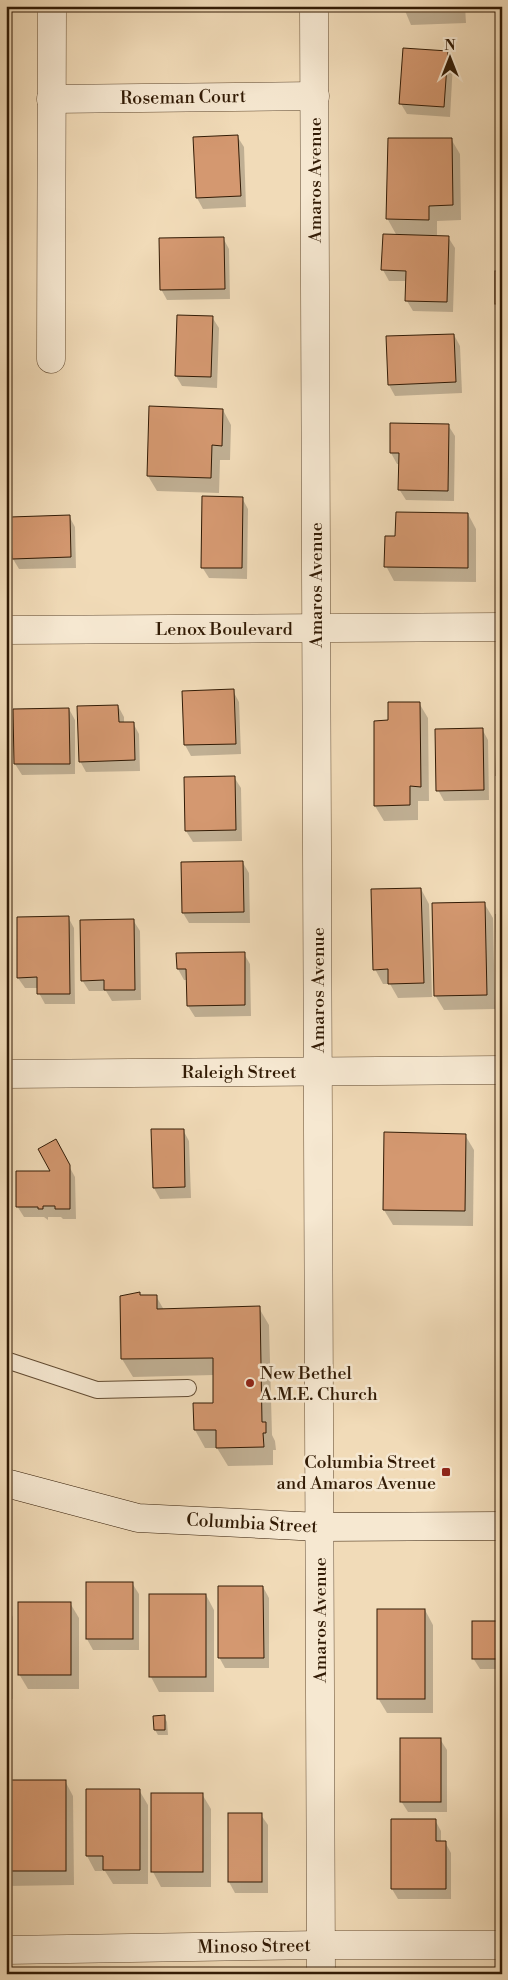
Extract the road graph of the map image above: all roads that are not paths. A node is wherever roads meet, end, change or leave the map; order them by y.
1 (52, 6) edge
2 (314, 6) edge
3 (315, 96) junction
4 (52, 99) junction
5 (51, 359) dead end
6 (502, 627) edge
7 (316, 628) junction
8 (6, 630) edge
9 (502, 1070) edge
10 (318, 1072) junction
11 (6, 1074) edge
12 (6, 1360) edge
13 (188, 1388) dead end
14 (6, 1483) edge
15 (502, 1526) edge
16 (320, 1527) junction
17 (321, 1945) junction
18 (502, 1945) edge
19 (6, 1950) edge
20 (321, 1974) edge

1 - 4 street
2 - 3 street, Amaros Avenue
3 - 4 street, Roseman Court
3 - 7 street, Amaros Avenue
4 - 5 street
6 - 7 street, Lenox Boulevard
7 - 8 street, Lenox Boulevard
7 - 10 street, Amaros Avenue
9 - 10 street, Raleigh Street
10 - 11 street, Raleigh Street
10 - 16 street, Amaros Avenue
12 - 13 lane
14 - 16 street, Columbia Street
15 - 16 street, Columbia Street
16 - 17 street, Amaros Avenue
17 - 18 street, Minoso Street
17 - 19 street, Minoso Street
17 - 20 street, Amaros Avenue

